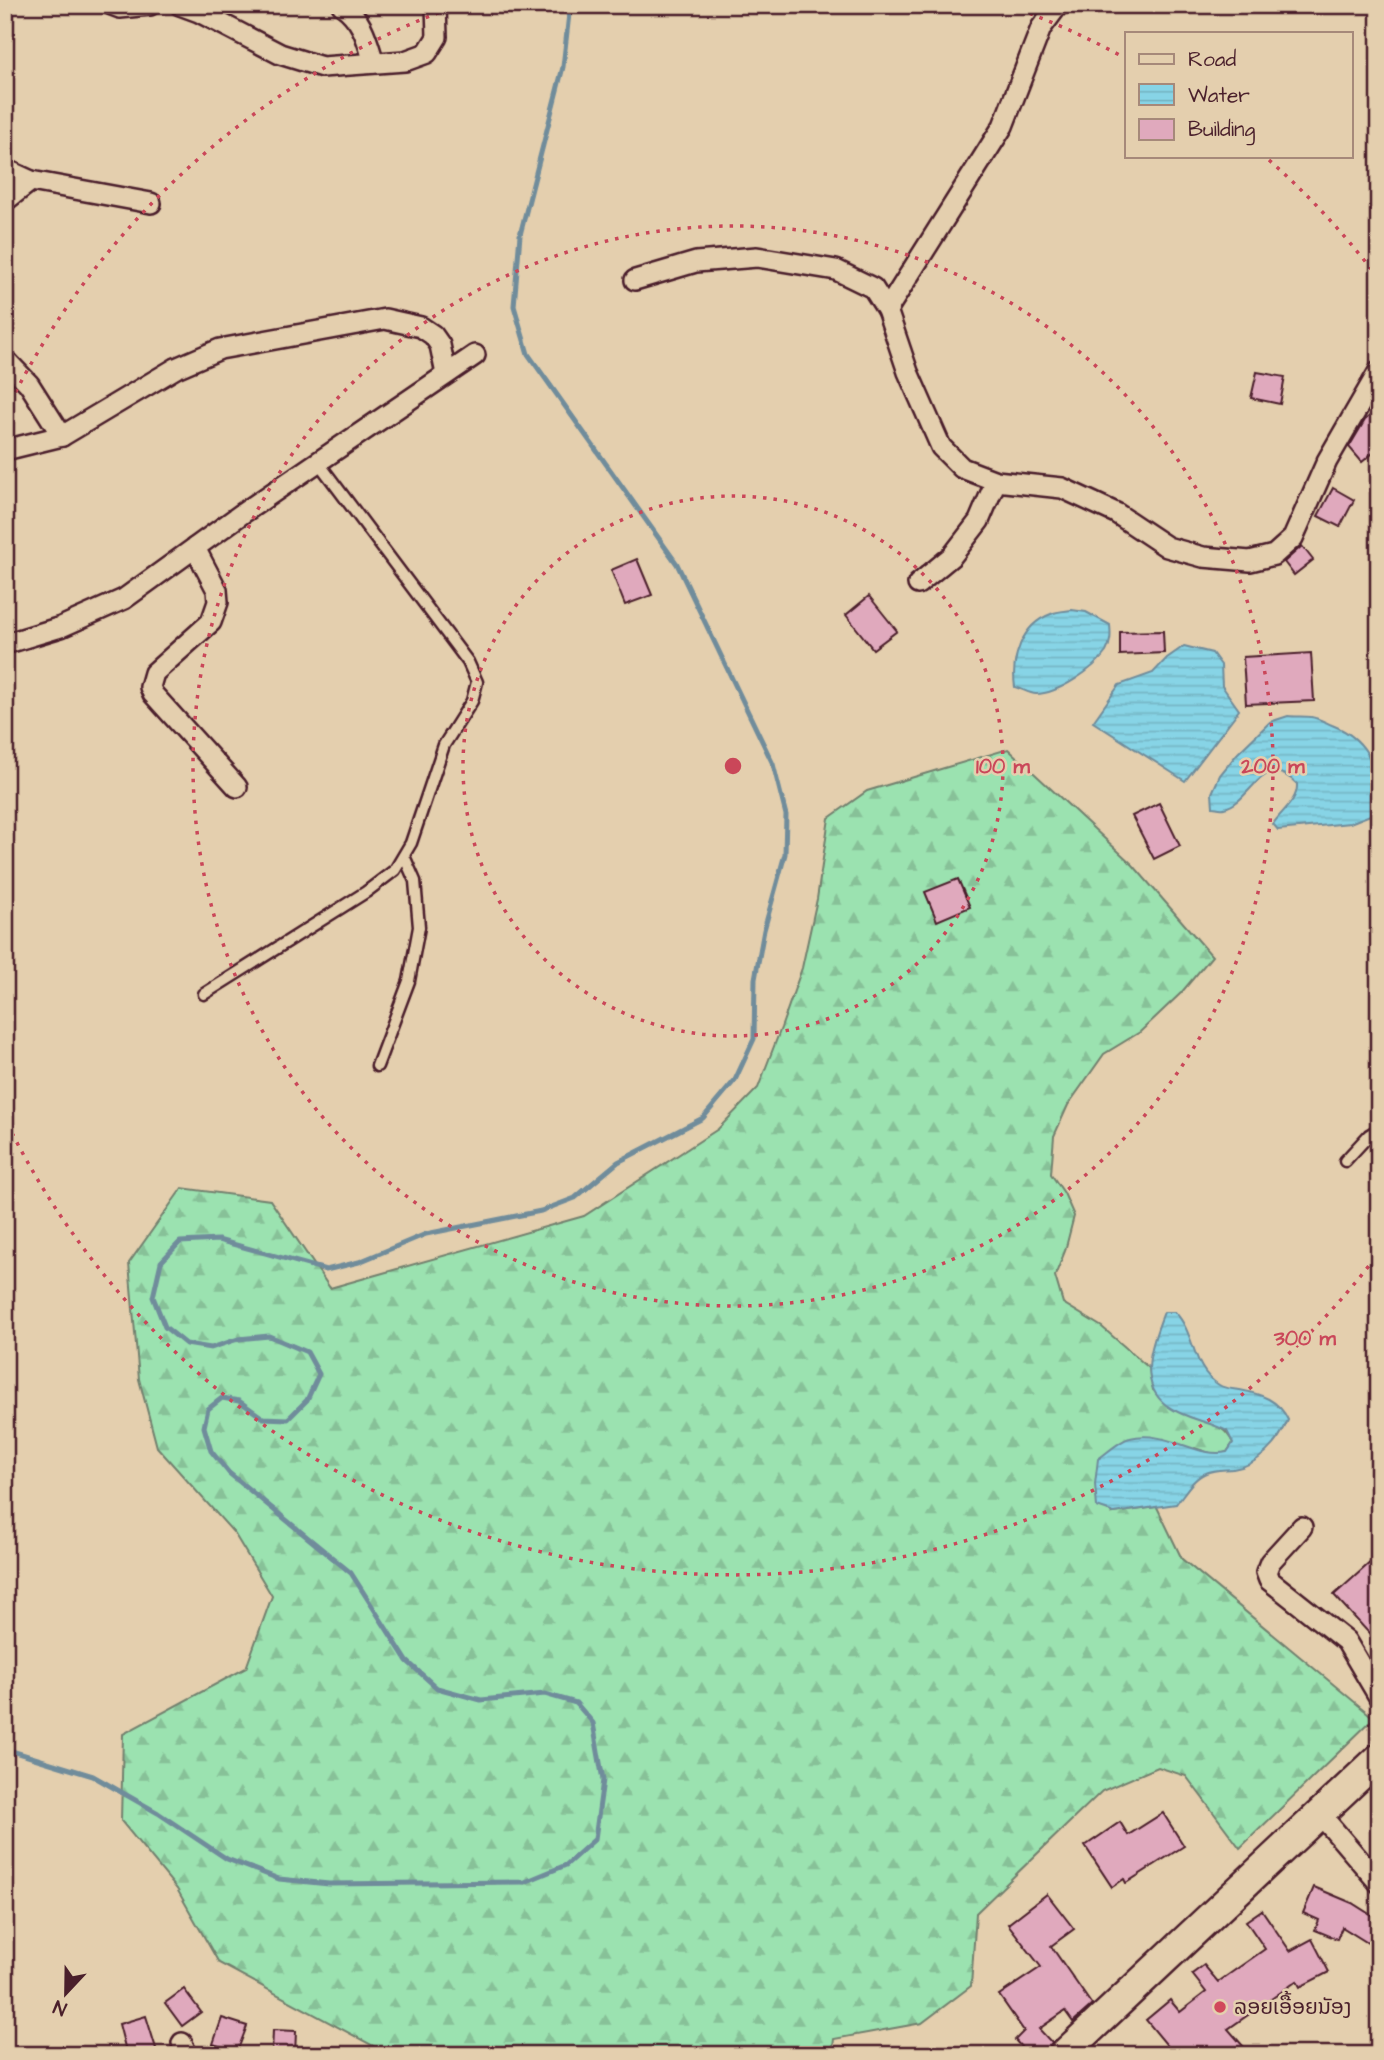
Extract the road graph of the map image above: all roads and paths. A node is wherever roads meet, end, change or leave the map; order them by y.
1 (113, 5) edge
2 (150, 5) edge
3 (180, 5) edge
4 (342, 5) edge
5 (436, 5) edge
6 (1058, 5) edge
7 (374, 63) junction
8 (5, 169) edge
9 (31, 181) junction
10 (5, 201) edge
11 (151, 203) dead end
12 (635, 280) dead end
13 (887, 310) junction
14 (475, 355) dead end
15 (5, 359) edge
16 (1379, 370) edge
17 (446, 374) junction
18 (62, 436) junction
19 (5, 450) edge
20 (318, 462) junction
21 (996, 481) junction
22 (195, 548) junction
23 (918, 584) dead end
24 (5, 644) edge
25 (237, 787) dead end
26 (404, 856) junction
27 (204, 993) dead end
28 (377, 1066) dead end
29 (1379, 1129) edge
30 (1345, 1161) dead end
31 (1302, 1527) dead end
32 (1379, 1697) edge
33 (1379, 1758) edge
34 (1320, 1814) junction
35 (1379, 1883) edge
36 (1063, 2055) edge

1 - 2 street
3 - 7 street
4 - 7 street
5 - 7 street
6 - 13 street
8 - 9 street
9 - 10 street
9 - 11 street
12 - 13 street
13 - 21 street
14 - 17 street
15 - 18 street
16 - 21 street
17 - 18 street
17 - 20 street
18 - 19 street
20 - 22 street
20 - 26 lane
21 - 23 street
22 - 24 street
22 - 25 street
26 - 27 lane
26 - 28 lane
29 - 30 lane
31 - 32 street
33 - 34 main road
34 - 35 street
34 - 36 main road

